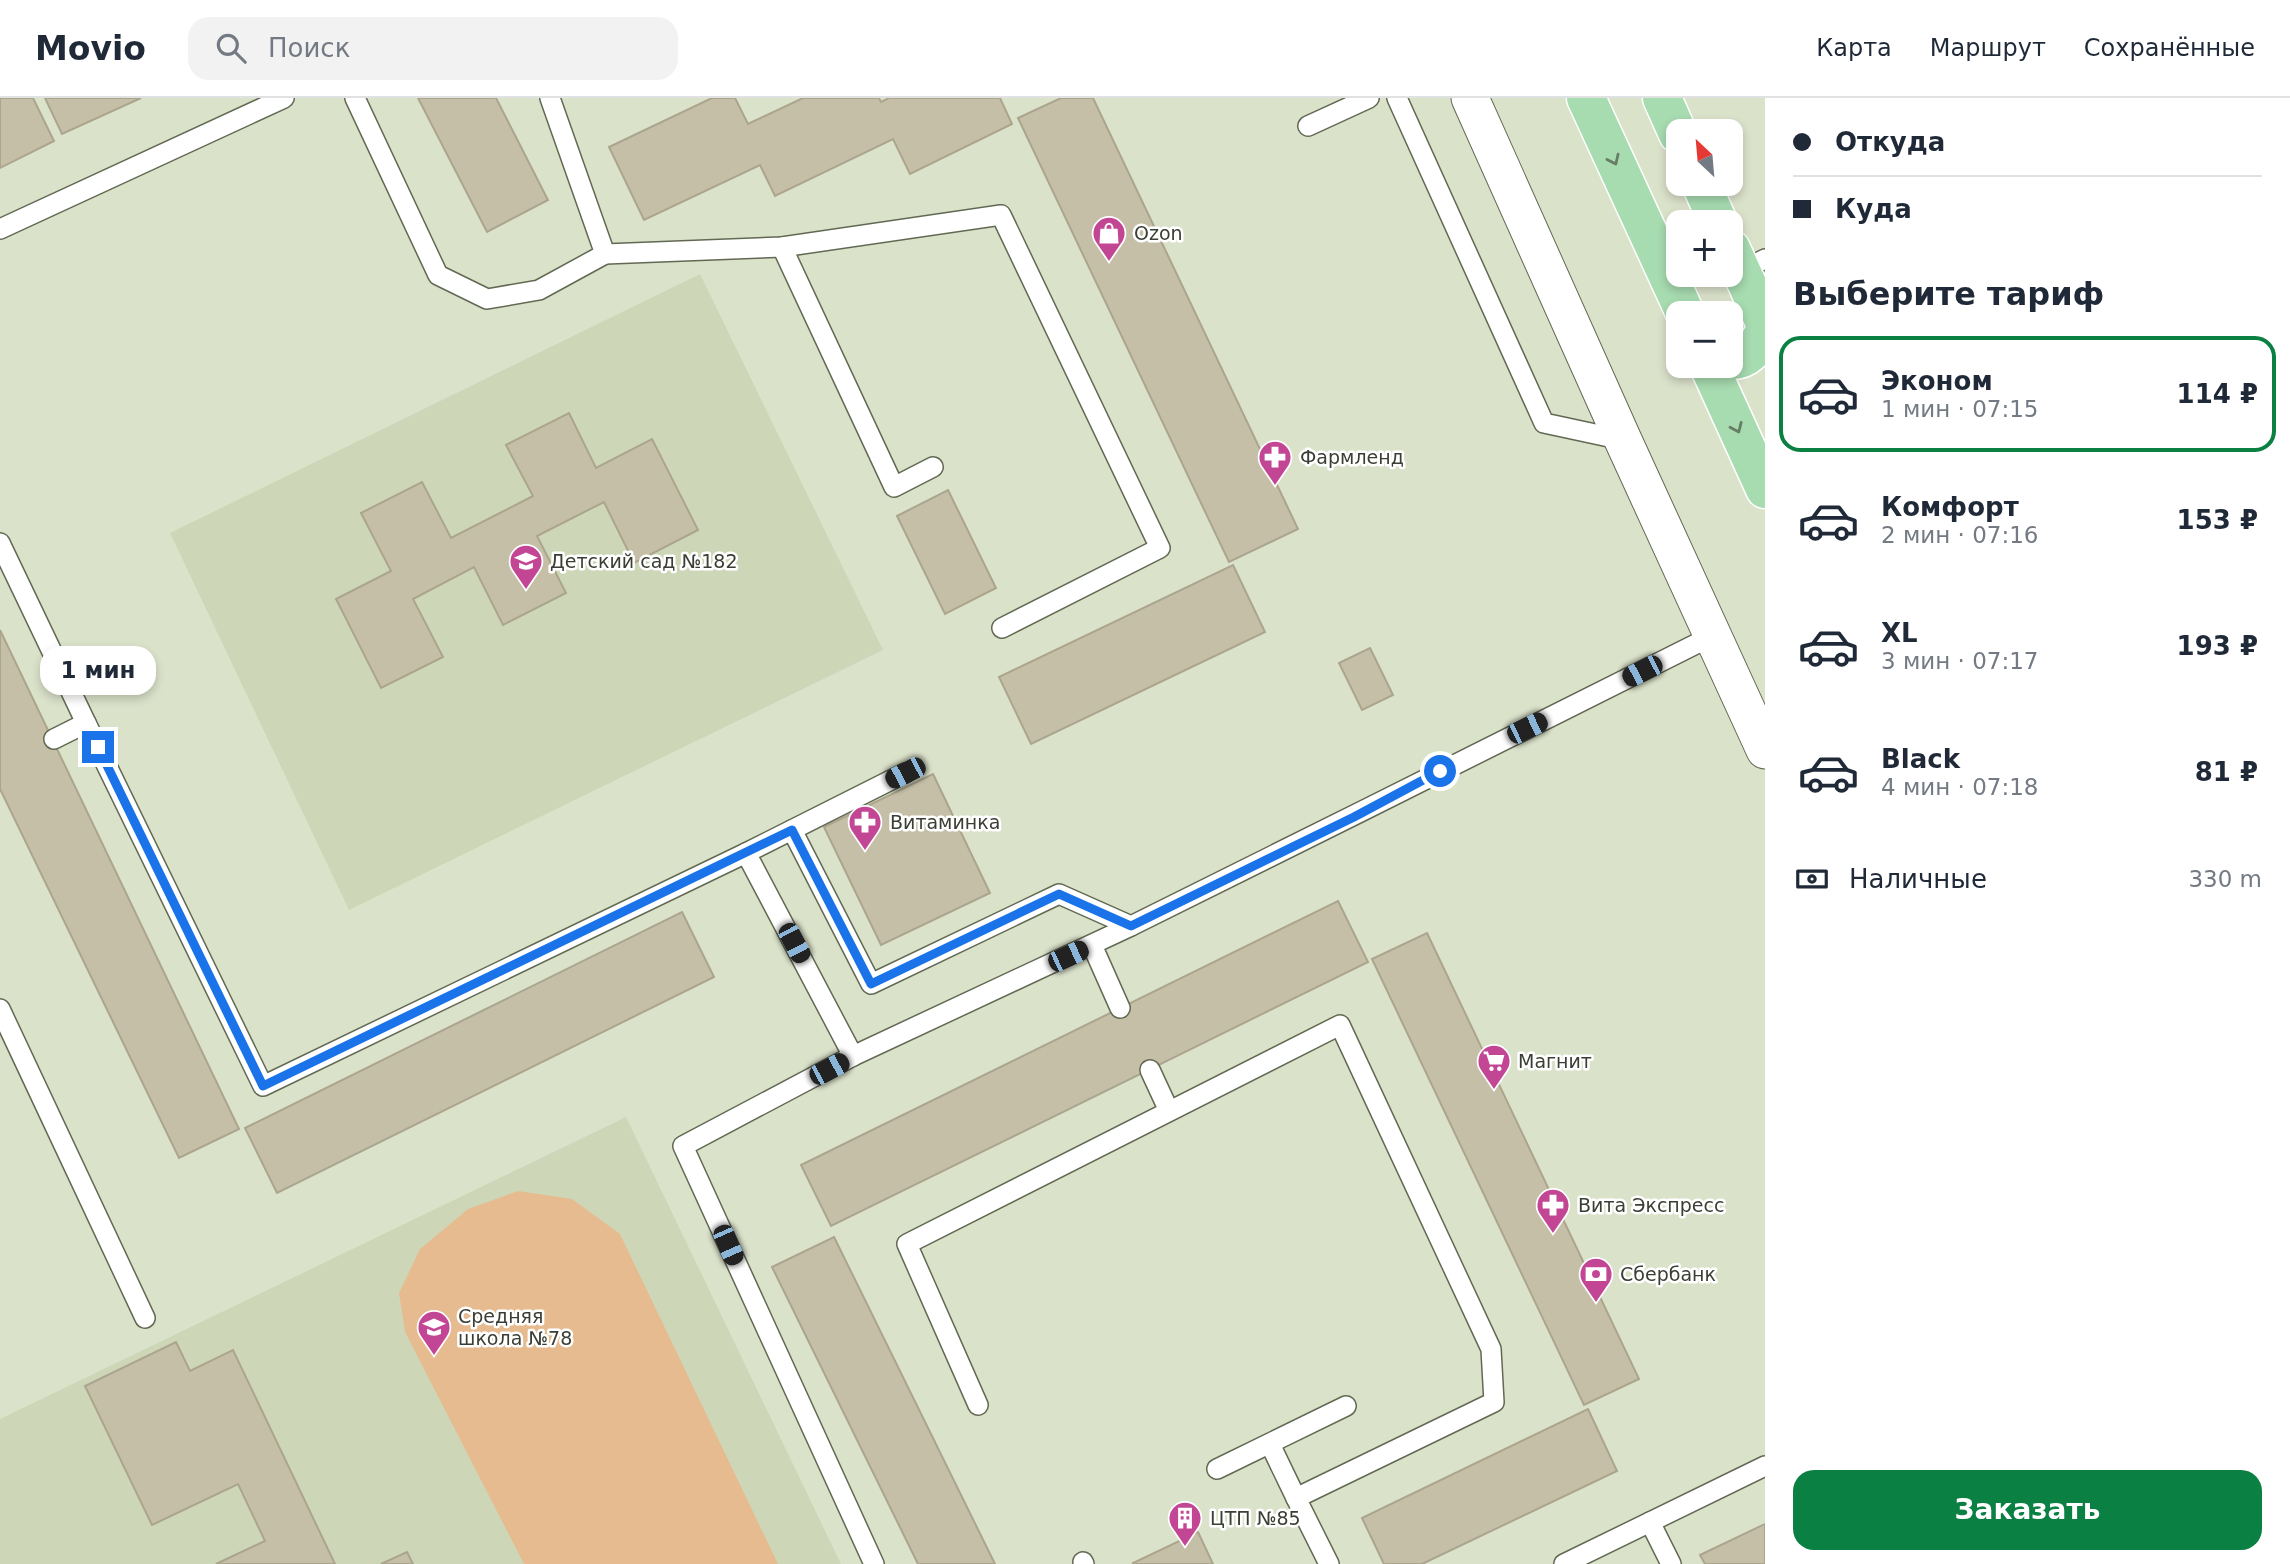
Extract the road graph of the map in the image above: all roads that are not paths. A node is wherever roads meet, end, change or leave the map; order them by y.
1 (284, 98) edge
2 (355, 98) edge
3 (550, 98) edge
4 (1369, 98) edge
5 (1397, 98) edge
6 (1470, 98) edge
7 (1586, 98) edge
8 (1662, 98) edge
9 (1671, 119) edge
10 (1308, 126) dead end
11 (0, 229) edge
12 (782, 247) junction
13 (605, 254) junction
14 (1745, 260) edge
15 (1679, 301) edge
16 (1765, 323) edge
17 (1765, 332) edge
18 (1743, 357) edge
19 (1714, 378) edge
20 (1623, 440) junction
21 (933, 467) dead end
22 (1765, 489) edge
23 (0, 543) edge
24 (1002, 628) dead end
25 (1714, 635) junction
26 (86, 723) junction
27 (54, 739) dead end
28 (1765, 750) edge
29 (905, 773) dead end
30 (792, 830) junction
31 (746, 853) junction
32 (1131, 926) junction
33 (1092, 944) junction
34 (1120, 1008) dead end
35 (0, 1009) edge
36 (853, 1056) junction
37 (1150, 1070) dead end
38 (1169, 1111) junction
39 (145, 1318) dead end
40 (978, 1405) dead end
41 (1346, 1406) dead end
42 (1269, 1444) junction
43 (1765, 1466) edge
44 (1217, 1469) dead end
45 (1296, 1498) junction
46 (1650, 1522) junction
47 (874, 1564) edge
48 (1329, 1564) edge
49 (1564, 1564) edge
50 (1671, 1564) edge

1 - 11 lane
2 - 13 lane
3 - 13 lane
4 - 10 lane
5 - 20 lane
6 - 20 street
7 -> 15 main road
8 - 9 main road
12 - 13 lane
12 - 21 lane
12 - 24 lane
14 - 16 main road
17 - 18 main road
19 -> 22 main road
20 - 25 street
23 - 26 lane
25 - 28 street
25 - 32 lane
26 - 27 lane
26 - 31 lane
29 - 30 lane
30 - 31 lane
30 - 32 lane
31 - 36 lane
32 - 33 lane
33 - 34 lane
33 - 36 lane
35 - 39 lane
36 - 47 lane
37 - 38 lane
38 - 40 lane
38 - 45 lane
41 - 42 lane
42 - 44 lane
42 - 45 lane
43 - 46 lane
45 - 48 lane
46 - 49 lane
46 - 50 lane

